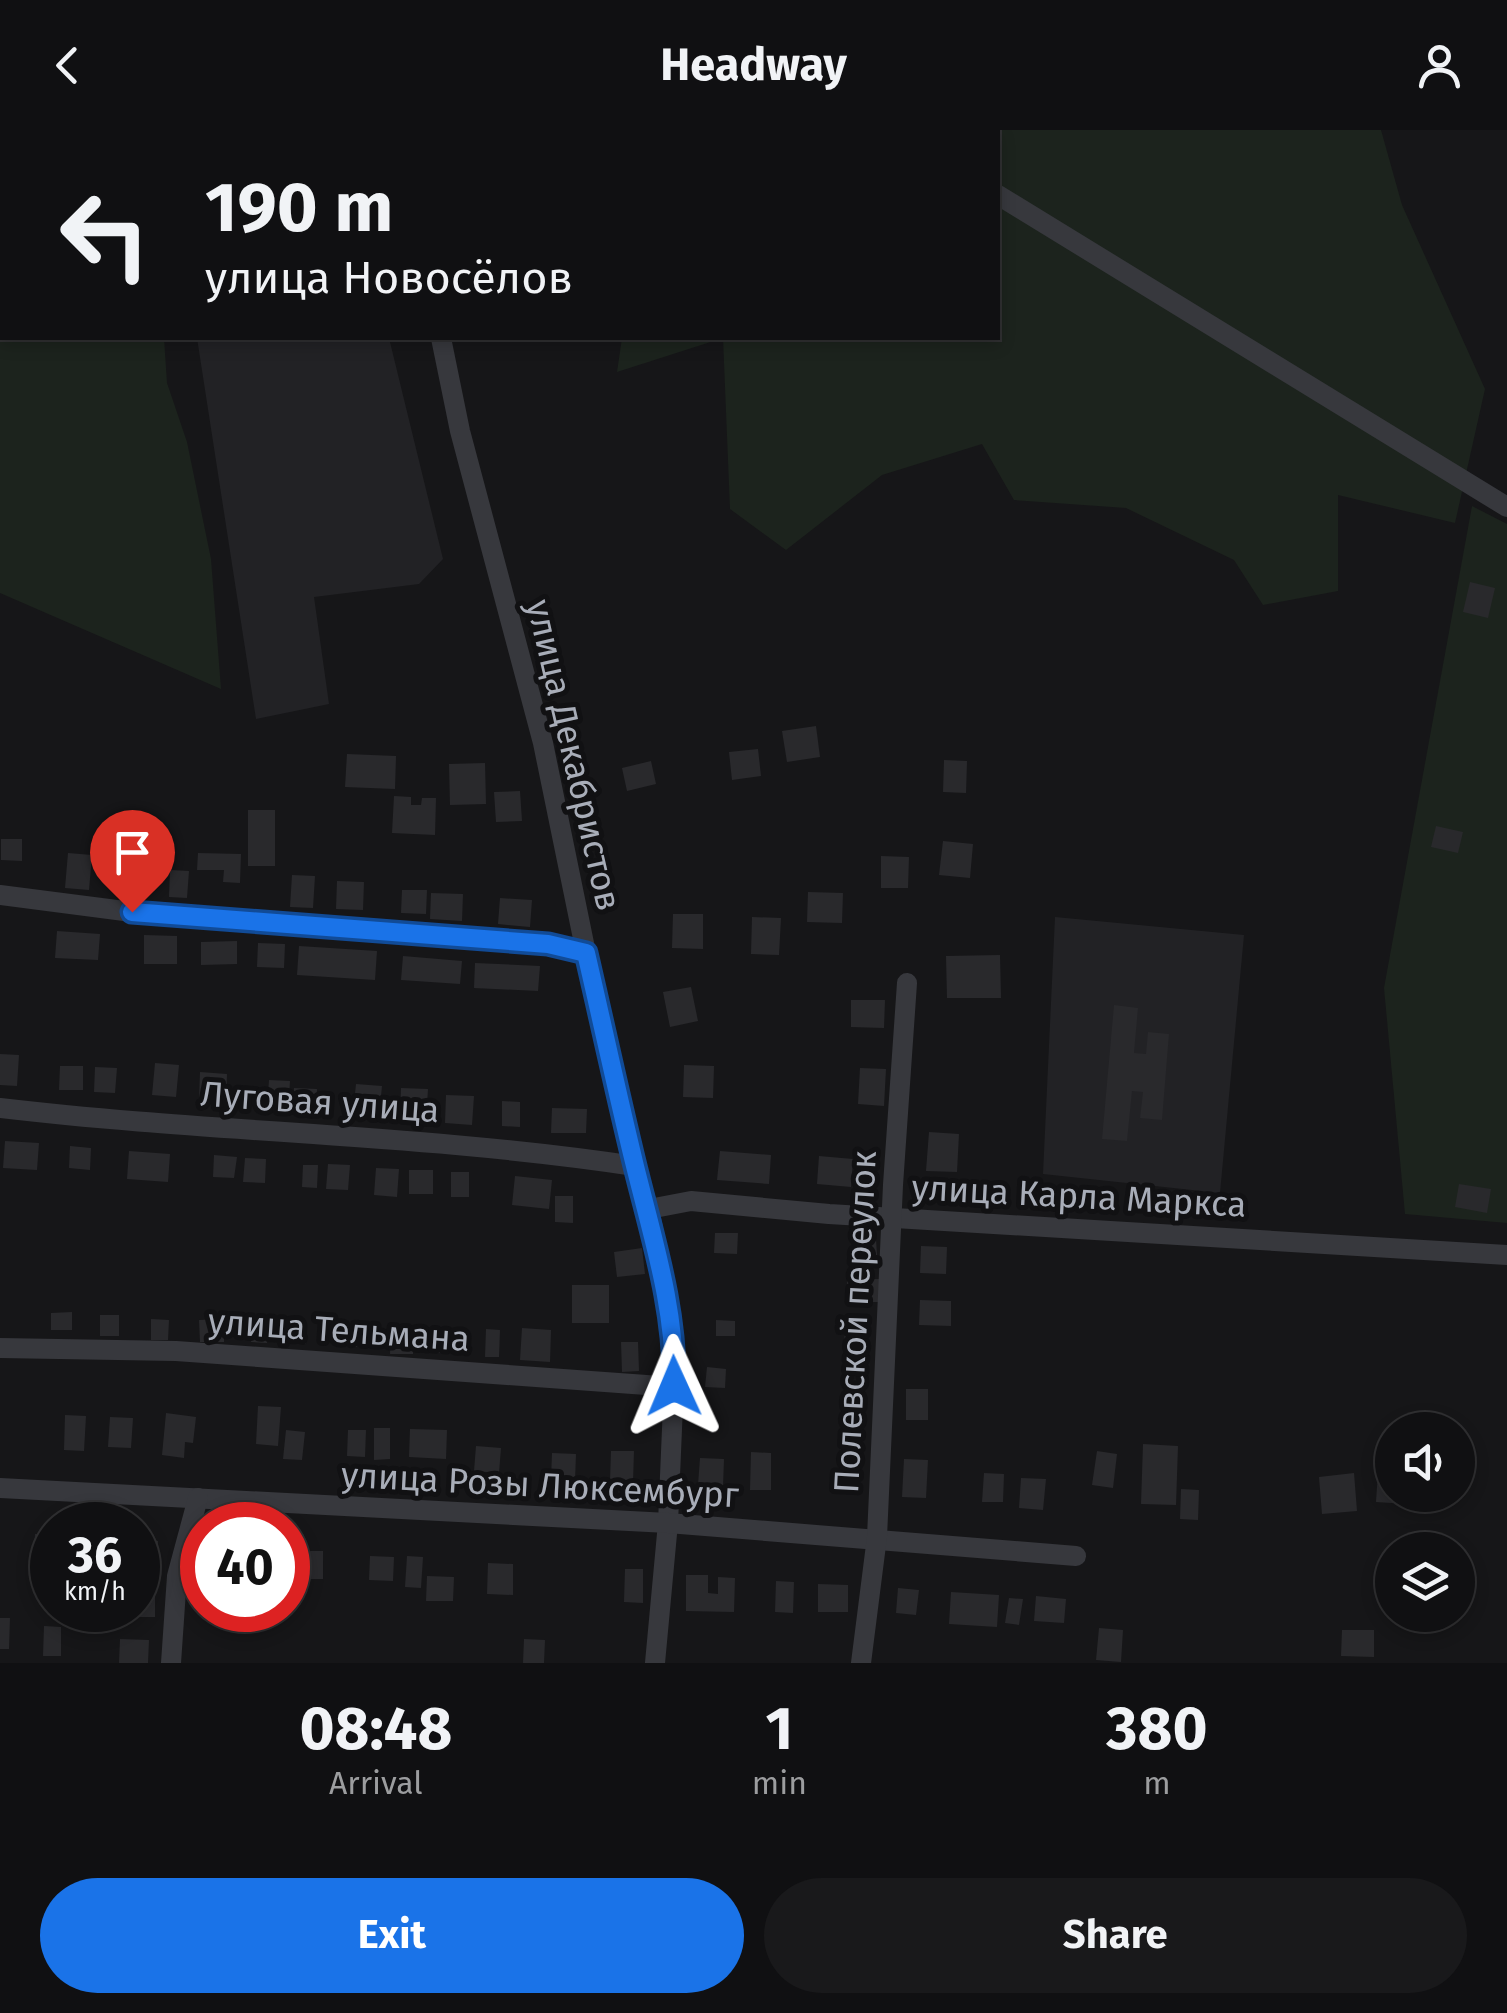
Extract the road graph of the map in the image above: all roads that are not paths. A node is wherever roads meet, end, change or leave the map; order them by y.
1 (1000, 195) edge
2 (441, 340) edge
3 (1507, 507) edge
4 (0, 895) edge
5 (586, 953) junction
6 (907, 983) dead end
7 (0, 1108) edge
8 (635, 1166) junction
9 (649, 1209) junction
10 (892, 1217) junction
11 (1507, 1255) edge
12 (0, 1348) edge
13 (674, 1386) junction
14 (0, 1488) edge
15 (198, 1498) junction
16 (668, 1523) junction
17 (877, 1538) junction
18 (1076, 1556) dead end
19 (171, 1663) edge
20 (654, 1663) edge
21 (861, 1663) edge

1 - 3 street
2 - 5 street, улица Декабристов
4 - 5 street
5 - 8 street, улица Декабристов
6 - 10 street, Полевской переулок
7 - 8 street, Луговая улица
8 - 9 street, улица Декабристов
9 - 10 street, улица Карла Маркса
9 - 13 street, улица Декабристов
10 - 11 street, улица Карла Маркса
10 - 17 street, Полевской переулок
12 - 13 street, улица Тельмана
13 - 16 street, улица Декабристов
14 - 15 street, улица Розы Люксембург
15 - 16 street, улица Розы Люксембург
15 - 19 street
16 - 17 street, улица Розы Люксембург
16 - 20 street, улица Декабристов
17 - 18 street, улица Розы Люксембург
17 - 21 street, Полевской переулок

